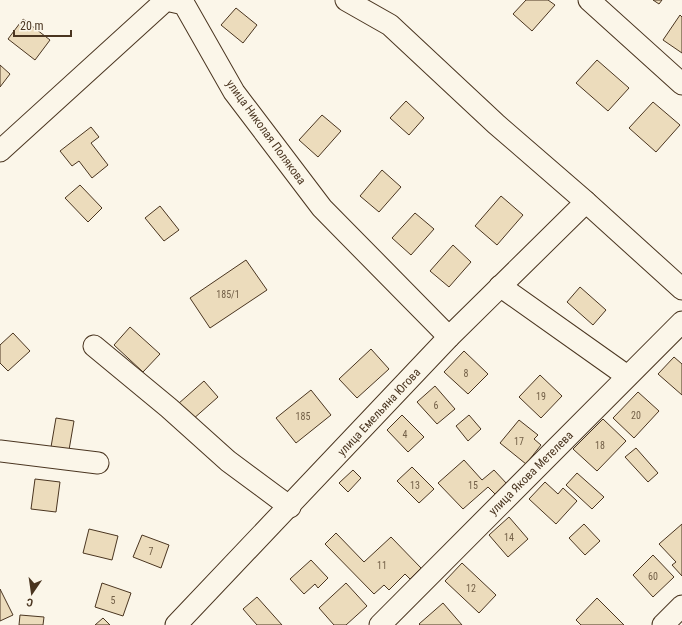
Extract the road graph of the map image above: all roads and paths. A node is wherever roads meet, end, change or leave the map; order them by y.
1 (346, 0) edge
2 (588, 0) edge
3 (681, 81) edge
4 (0, 151) edge
5 (586, 202) junction
6 (500, 286) junction
7 (682, 289) edge
8 (682, 322) edge
9 (449, 337) junction
10 (94, 346) dead end
11 (627, 376) junction
12 (0, 451) edge
13 (98, 464) dead end
14 (290, 507) junction
15 (682, 606) edge
16 (176, 625) edge
17 (380, 625) edge
18 (663, 625) edge

1 - 5 street
2 - 3 street
4 - 9 street, улица Николая Полякова
5 - 6 street, улица Емельяна Югова
5 - 7 street
6 - 9 street, улица Емельяна Югова
6 - 11 street
8 - 11 street, улица Якова Метелева
9 - 14 street, улица Емельяна Югова
10 - 14 street
11 - 17 street, улица Якова Метелева
12 - 13 street
14 - 16 street, улица Емельяна Югова
15 - 18 street

